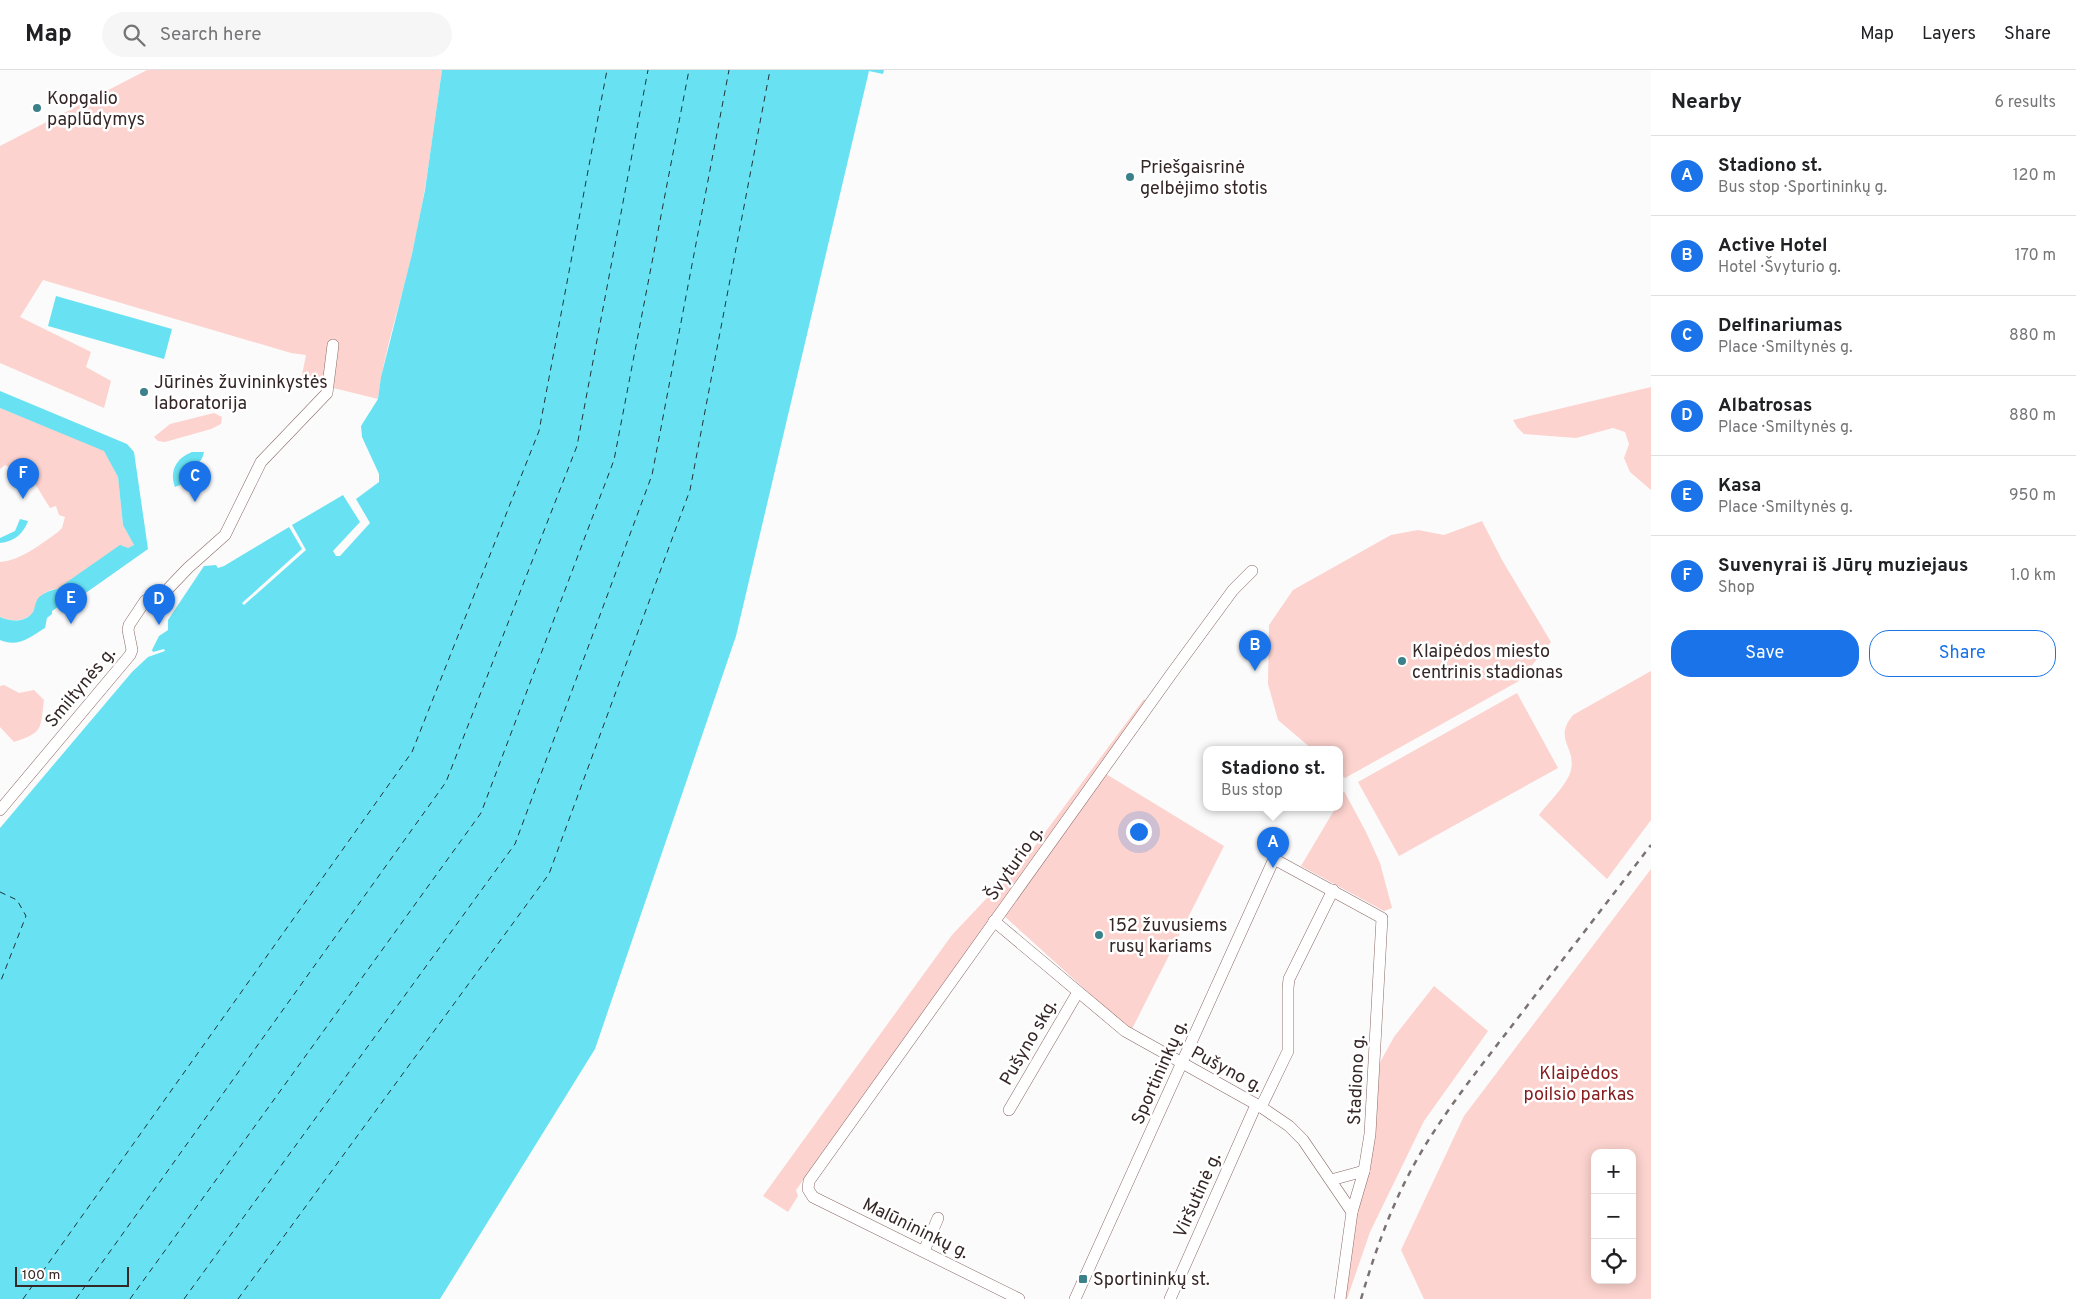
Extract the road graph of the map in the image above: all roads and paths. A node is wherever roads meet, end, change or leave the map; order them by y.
1 (333, 345) dead end
2 (1252, 571) dead end
3 (0, 810) edge
4 (1274, 859) joint
5 (1333, 890) junction
6 (994, 921) junction
7 (1078, 992) junction
8 (1181, 1064) junction
9 (1258, 1106) junction
10 (1009, 1110) dead end
11 (1364, 1172) junction
12 (808, 1180) joint
13 (1331, 1180) junction
14 (1352, 1212) junction
15 (938, 1218) dead end
16 (924, 1251) junction
17 (1020, 1299) edge
18 (1075, 1299) edge
19 (1170, 1299) edge
20 (1340, 1299) edge

1 - 3 street, Smiltynės g.
2 - 6 street, Švyturio g.
4 - 5 street, Stadiono g.
4 - 8 street, Sportininkų g.
5 - 9 street
5 - 11 street, Stadiono g.
6 - 7 street, Pušyno g.
6 - 12 street, Švyturio g.
7 - 8 street, Pušyno g.
7 - 10 street, Pušyno skg.
8 - 9 street, Pušyno g.
8 - 18 street, Sportininkų g.
9 - 13 street, Pušyno g.
9 - 19 street, Viršutinė g.
11 - 13 street
11 - 14 street, Stadiono g.
12 - 16 street, Malūnininkų g.
13 - 14 street, Pušyno g.
14 - 20 street, Stadiono g.
15 - 16 street
16 - 17 street, Malūnininkų g.

